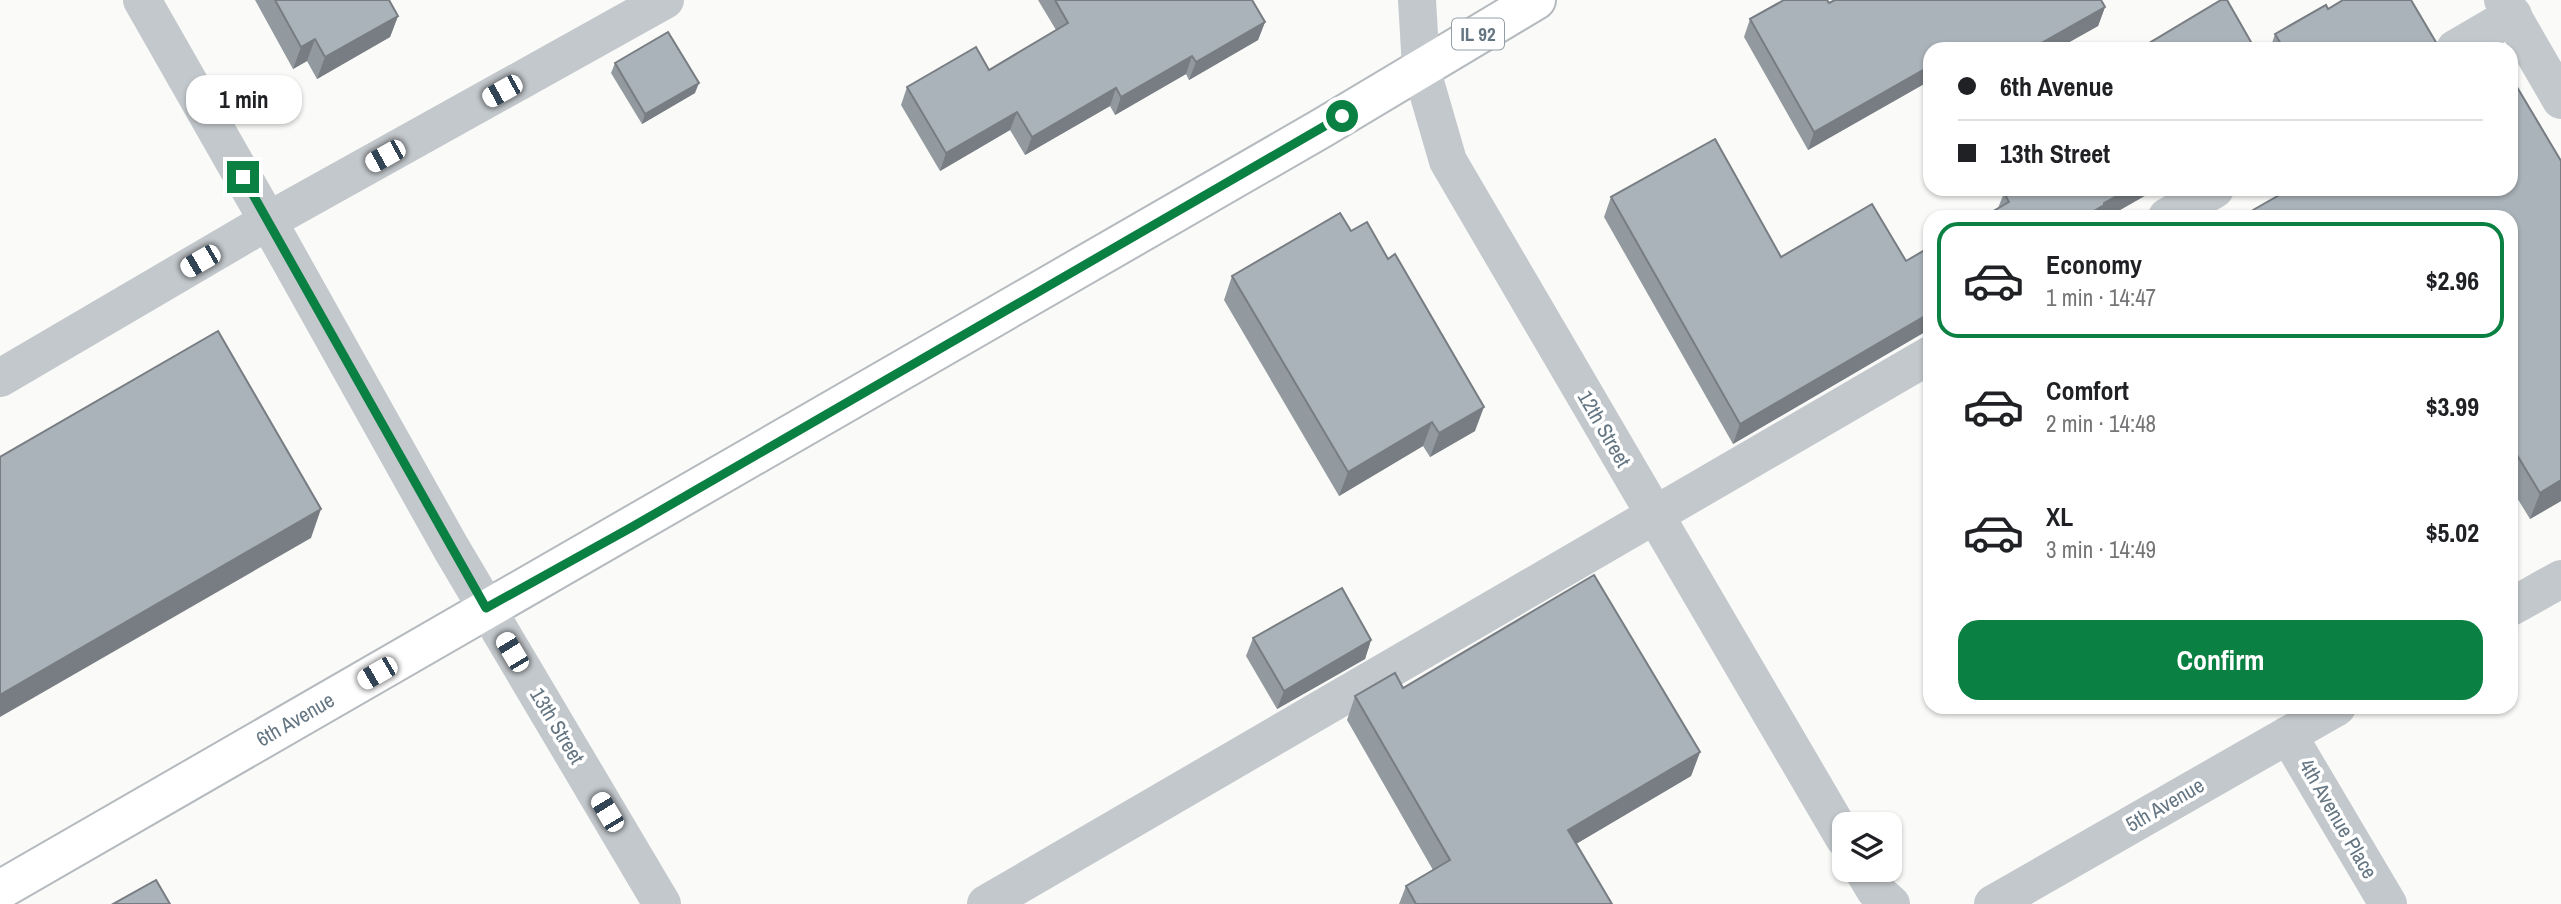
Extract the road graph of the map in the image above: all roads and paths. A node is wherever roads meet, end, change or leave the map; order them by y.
1 (142, 0) edge
2 (665, 0) edge
3 (1417, 0) edge
4 (1536, 0) edge
5 (2508, 8) edge
6 (2464, 42) edge
7 (1421, 68) junction
8 (2561, 100) edge
9 (2203, 196) edge
10 (2179, 210) edge
11 (268, 221) junction
12 (1923, 359) edge
13 (0, 378) edge
14 (1655, 516) junction
15 (2561, 579) edge
16 (2518, 603) edge
17 (486, 608) junction
18 (2324, 714) edge
19 (2288, 734) junction
20 (1832, 818) edge
21 (1870, 882) edge
22 (0, 890) edge
23 (662, 904) edge
24 (986, 904) edge
25 (1891, 904) edge
26 (1993, 904) edge
27 (2388, 904) edge

1 - 11 street, 13th Street
2 - 11 street
3 - 7 street, 12th Street
4 - 7 main road, 6th Avenue / IL 92
5 - 6 street
5 - 8 street
7 - 14 street, 12th Street
7 - 17 main road, 6th Avenue / IL 92
9 - 10 street
11 - 13 street
11 - 17 street, 13th Street
12 - 14 street
14 - 20 street, 12th Street
14 - 24 street
15 - 16 street
17 - 22 main road, 6th Avenue / IL 92
17 - 23 street, 13th Street
18 - 19 street, 5th Avenue
19 - 26 street, 5th Avenue
19 - 27 street, 4th Avenue Place
21 - 25 street

